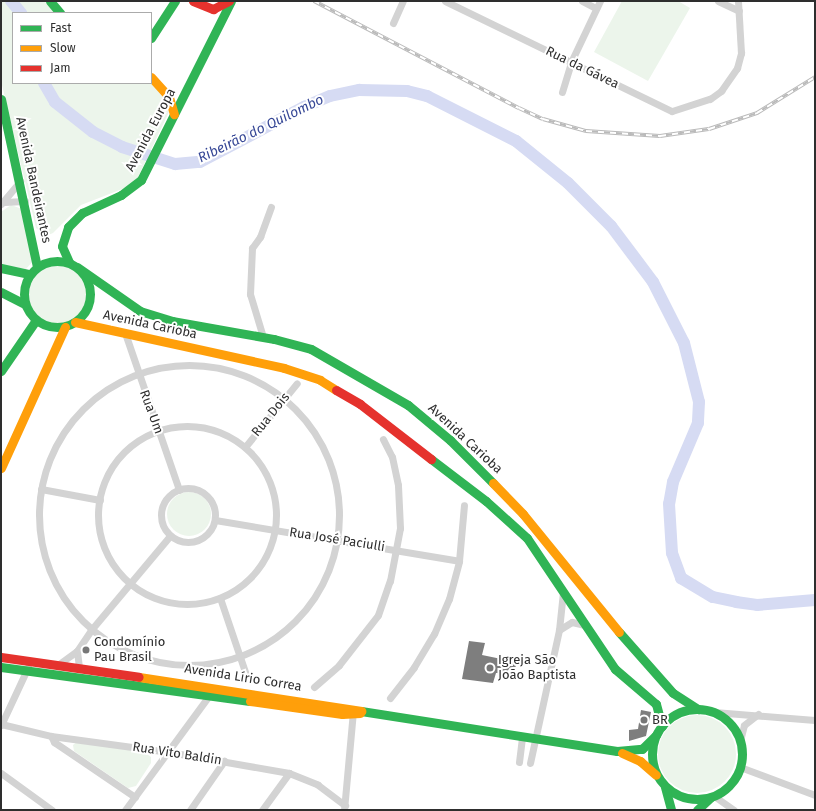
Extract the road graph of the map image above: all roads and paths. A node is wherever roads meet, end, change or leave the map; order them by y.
1 (50, 1) edge
2 (175, 1) edge
3 (193, 1) edge
4 (230, 1) edge
5 (403, 1) edge
6 (445, 1) edge
7 (582, 1) edge
8 (600, 1) edge
9 (718, 1) edge
10 (738, 1) edge
11 (596, 8) junction
12 (739, 11) junction
13 (59, 12) edge
14 (392, 23) dead end
15 (152, 37) edge
16 (570, 62) junction
17 (152, 78) edge
18 (562, 92) dead end
19 (1, 99) edge
20 (174, 114) junction
21 (20, 181) junction
22 (25, 201) junction
23 (2, 203) edge
24 (272, 207) dead end
25 (73, 265) junction
26 (37, 267) junction
27 (1, 268) edge
28 (29, 274) junction
29 (1, 292) edge
30 (24, 304) junction
31 (36, 320) junction
32 (75, 322) junction
33 (65, 327) junction
34 (125, 333) junction
35 (263, 337) junction
36 (1, 371) edge
37 (137, 374) junction
38 (297, 383) dead end
39 (284, 399) junction
40 (158, 431) junction
41 (383, 440) dead end
42 (245, 447) junction
43 (1, 468) edge
44 (41, 489) junction
45 (178, 490) junction
46 (100, 500) junction
47 (464, 506) dead end
48 (215, 520) junction
49 (275, 529) junction
50 (170, 536) junction
51 (336, 540) junction
52 (395, 550) junction
53 (459, 561) junction
54 (131, 584) junction
55 (563, 593) junction
56 (220, 598) junction
57 (584, 625) junction
58 (91, 630) junction
59 (559, 630) junction
60 (76, 651) junction
61 (239, 656) junction
62 (1, 657) edge
63 (29, 661) junction
64 (59, 664) junction
65 (1, 667) edge
66 (79, 667) junction
67 (27, 671) junction
68 (246, 675) dead end
69 (212, 686) junction
70 (314, 687) dead end
71 (210, 696) junction
72 (390, 698) dead end
73 (698, 709) junction
74 (356, 712) junction
75 (714, 712) junction
76 (758, 714) junction
77 (815, 720) edge
78 (1, 725) edge
79 (662, 726) junction
80 (656, 735) junction
81 (51, 736) junction
82 (522, 736) junction
83 (535, 737) junction
84 (740, 741) junction
85 (617, 751) junction
86 (169, 752) junction
87 (224, 761) junction
88 (519, 762) dead end
89 (530, 762) dead end
90 (740, 767) junction
91 (1, 772) edge
92 (289, 773) junction
93 (656, 775) junction
94 (665, 786) junction
95 (815, 795) edge
96 (135, 797) junction
97 (712, 797) junction
98 (344, 807) edge
99 (52, 810) edge
100 (125, 810) edge
101 (190, 810) edge
102 (262, 810) edge
103 (671, 810) edge
104 (696, 810) edge
105 (734, 810) edge

1 - 13 main road
2 - 15 main road
3 - 4 main road
4 - 20 main road, Avenida Europa
5 - 14 street
6 - 16 street, Rua da Gávea
7 - 11 street
8 - 11 street
9 - 12 street
10 - 12 street
11 - 16 street
12 - 16 street, Rua da Gávea
16 - 18 street
17 - 20 main road
19 - 21 main road, Avenida Bandeirantes
20 - 25 main road, Avenida Europa
21 - 22 main road, Avenida Bandeirantes
21 - 23 street
22 - 23 street
22 - 26 main road, Avenida Bandeirantes
24 - 35 street
25 - 26 main road
25 - 32 main road
25 - 35 main road, Avenida Carioba
26 - 28 main road
27 - 28 main road
28 - 30 main road
29 - 30 main road
30 - 31 main road
31 - 33 main road
31 - 36 main road
32 - 33 main road
32 - 34 main road, Avenida Carioba
33 - 43 main road
34 - 37 street, Rua Um
34 - 55 main road, Avenida Carioba
35 - 73 main road, Avenida Carioba
37 - 39 street
37 - 40 street, Rua Um
37 - 44 street
38 - 39 street, Rua Dois
39 - 42 street, Rua Dois
39 - 51 street
40 - 42 street
40 - 45 street, Rua Um
40 - 46 street
41 - 52 street
42 - 49 street
44 - 46 street
44 - 58 street
45 - 48 street
45 - 50 street
46 - 54 street
47 - 53 street
48 - 49 street, Rua José Paciulli
48 - 50 street
49 - 51 street, Rua José Paciulli
49 - 56 street
50 - 54 street
51 - 52 street, Rua José Paciulli
51 - 61 street
52 - 53 street, Rua José Paciulli
52 - 70 street
53 - 72 street
54 - 56 street
54 - 58 street
55 - 57 main road, Avenida Carioba
55 - 59 street
56 - 61 street
57 - 59 street
57 - 79 main road, Avenida Carioba
58 - 60 street
58 - 61 street
59 - 83 street
60 - 64 street
60 - 66 street
61 - 68 street
62 - 63 main road, Avenida Lírio Correa
63 - 64 main road, Avenida Lírio Correa
63 - 67 street
64 - 66 main road, Avenida Lírio Correa
65 - 67 main road, Avenida Lírio Correa
66 - 69 main road, Avenida Lírio Correa
67 - 71 main road, Avenida Lírio Correa
67 - 78 street
69 - 71 street
69 - 74 main road, Avenida Lírio Correa
71 - 74 main road, Avenida Lírio Correa
71 - 86 street
73 - 75 main road
73 - 79 main road
74 - 82 main road, Avenida Lírio Correa
74 - 98 street
75 - 76 street
75 - 84 main road
76 - 77 street
76 - 84 street
78 - 81 street, Rua Vito Baldin
79 - 80 main road
80 - 85 main road, Avenida Lírio Correa
80 - 93 main road
81 - 86 street, Rua Vito Baldin
81 - 96 street
82 - 83 main road, Avenida Lírio Correa
82 - 88 street
83 - 85 main road, Avenida Lírio Correa
83 - 89 street
84 - 90 main road
85 - 93 main road, Avenida Lírio Correa
86 - 87 street, Rua Vito Baldin
86 - 96 street
87 - 92 street, Rua Vito Baldin
87 - 101 street
90 - 95 street
90 - 97 main road
91 - 99 street
92 - 98 street, Rua Vito Baldin
92 - 102 street
93 - 94 main road
94 - 97 main road
94 - 103 main road
96 - 100 street
97 - 104 main road
97 - 105 street

